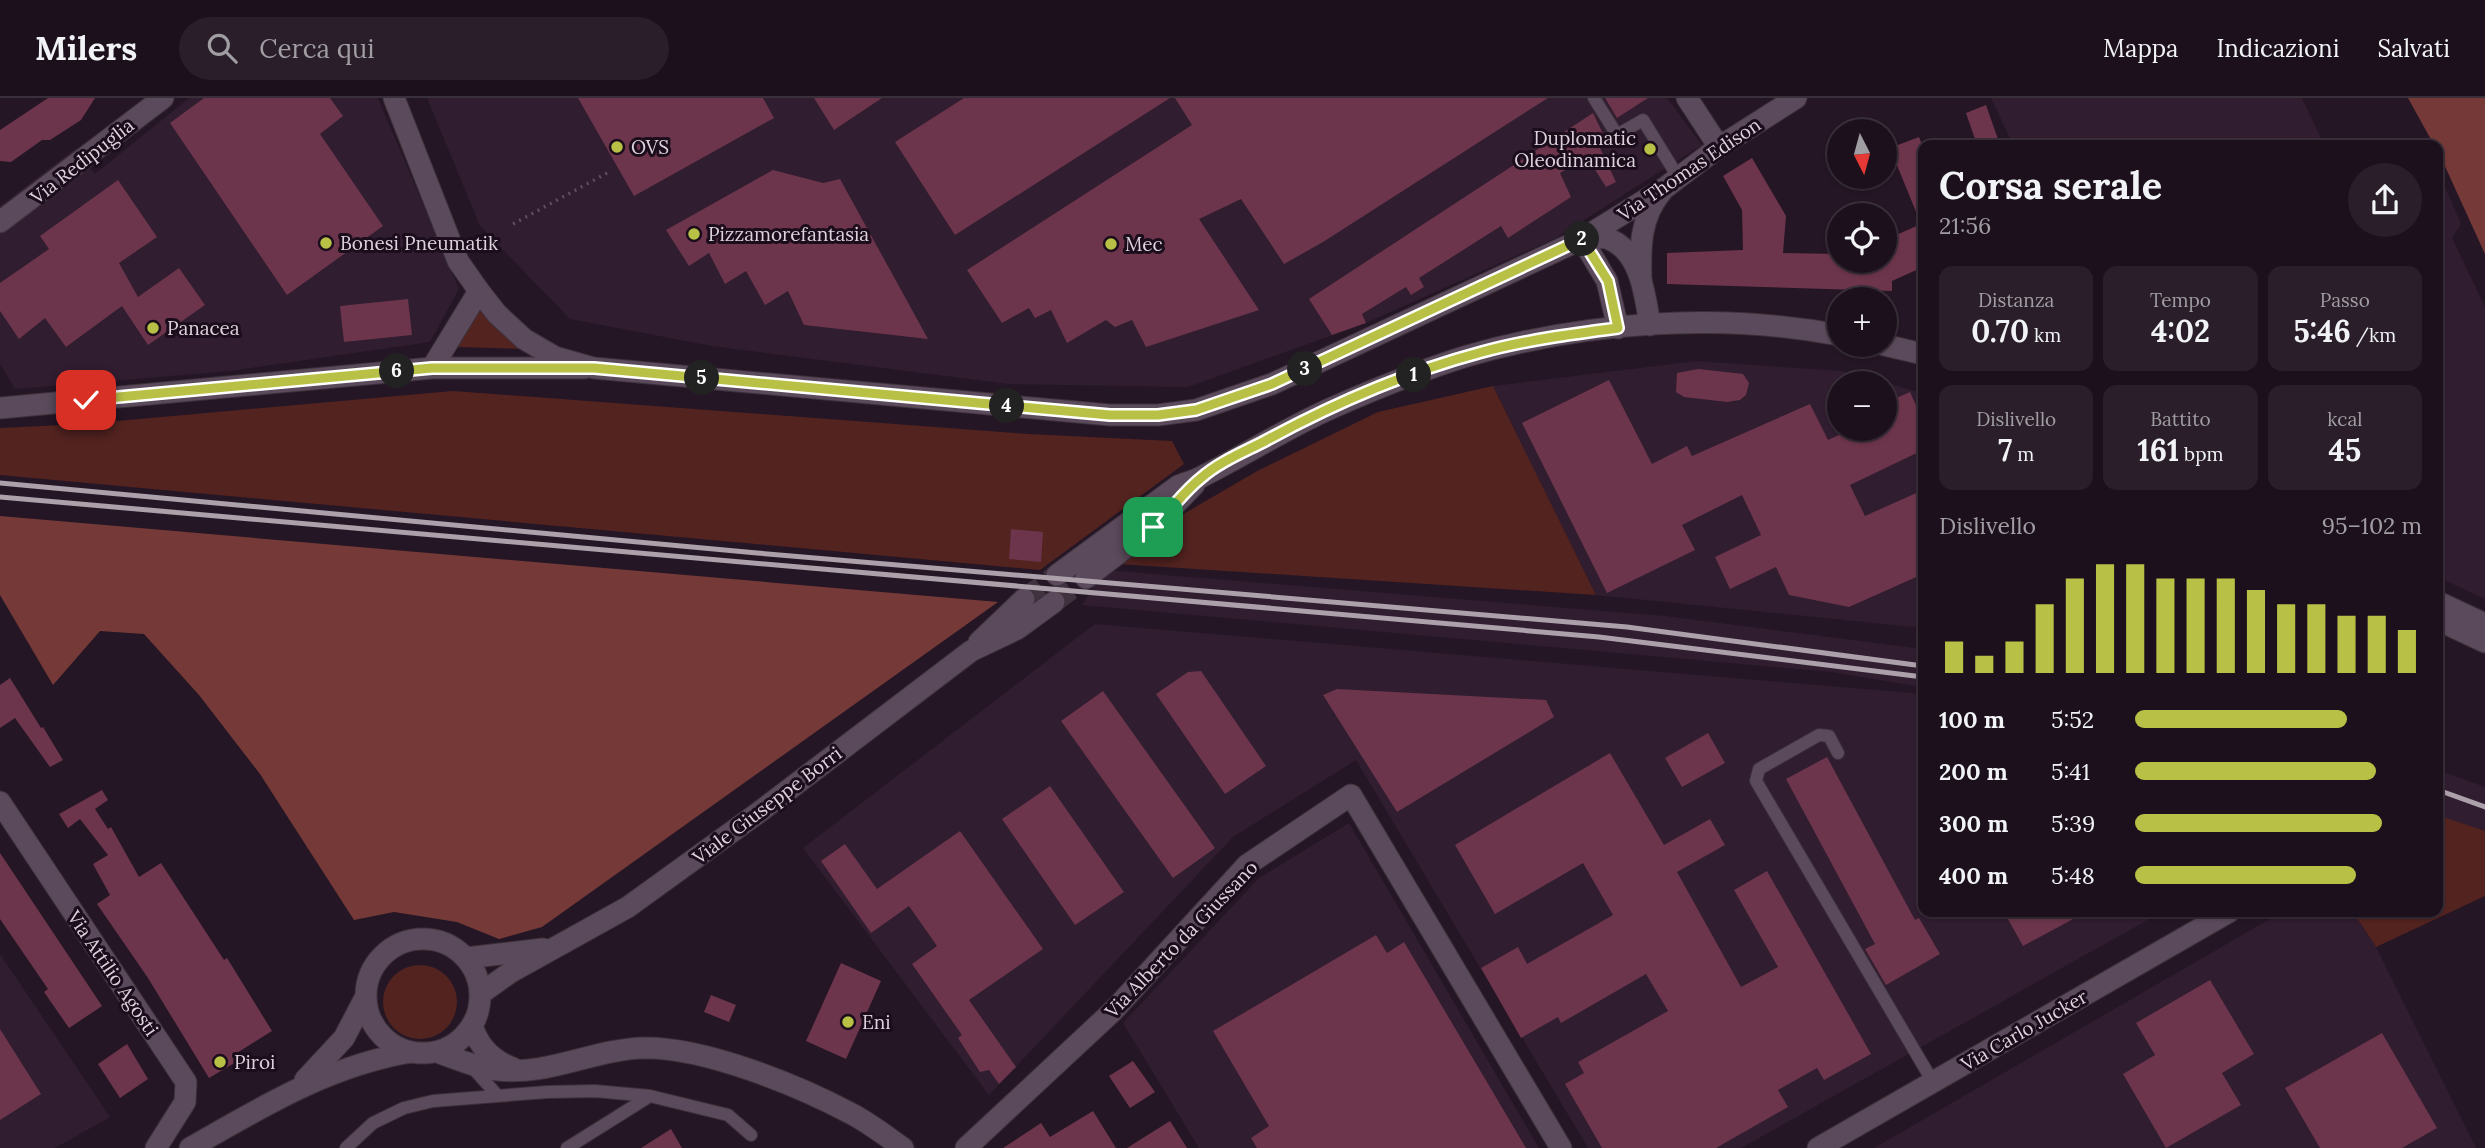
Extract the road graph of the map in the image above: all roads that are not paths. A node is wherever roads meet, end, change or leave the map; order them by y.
1 (163, 98) edge
2 (394, 98) edge
3 (1594, 98) edge
4 (1687, 98) edge
5 (1796, 98) edge
6 (1719, 147) junction
7 (1672, 182) junction
8 (0, 222) edge
9 (1582, 239) junction
10 (1641, 279) junction
11 (480, 291) junction
12 (1650, 325) junction
13 (1618, 328) junction
14 (1827, 333) edge
15 (1897, 348) edge
16 (1918, 353) edge
17 (432, 368) junction
18 (594, 368) junction
19 (0, 408) edge
20 (1200, 478) junction
21 (1057, 575) tunnel mouth
22 (1086, 578) tunnel mouth
23 (1024, 599) tunnel mouth
24 (1054, 602) tunnel mouth
25 (2443, 604) edge
26 (2443, 622) edge
27 (2485, 624) edge
28 (2485, 642) edge
29 (971, 651) junction
30 (1838, 753) dead end
31 (0, 802) edge
32 (2220, 917) edge
33 (555, 947) junction
34 (466, 958) junction
35 (480, 994) junction
36 (365, 998) junction
37 (472, 1025) junction
38 (411, 1052) junction
39 (437, 1052) junction
40 (467, 1062) junction
41 (522, 1071) junction
42 (1933, 1082) junction
43 (296, 1088) junction
44 (497, 1095) junction
45 (650, 1096) junction
46 (751, 1135) dead end
47 (586, 1143) edge
48 (156, 1148) edge
49 (190, 1148) edge
50 (346, 1148) edge
51 (567, 1148) edge
52 (903, 1148) edge
53 (966, 1148) edge
54 (1561, 1148) edge
55 (1818, 1148) edge

1 - 8 street, Via Redipuglia
2 - 11 street
3 - 7 lane
4 - 6 street
5 - 6 street, Via Thomas Edison
6 - 7 street, Via Thomas Edison
7 - 9 street, Via Thomas Edison
7 - 10 street
9 - 10 street
9 - 13 street
9 - 18 street, Via Thomas Edison
10 - 12 street
11 - 17 street
11 - 18 street
12 - 13 street
12 - 14 street
13 - 20 street
15 - 16 street
17 - 18 street
17 - 19 street
20 - 21 street
20 - 22 street
23 - 29 street, Viale Giuseppe Borri
24 - 29 street, Viale Giuseppe Borri
25 - 27 street
26 - 28 street
29 - 33 street, Viale Giuseppe Borri
30 - 42 lane
31 - 48 street, Via Attilio Agosti
32 - 42 street, Via Carlo Jucker
33 - 34 street, Viale Giuseppe Borri
33 - 35 street, Viale Giuseppe Borri
34 - 35 street
34 - 36 street
35 - 37 street
36 - 38 street
36 - 43 street
37 - 39 street
37 - 41 street
38 - 39 street
38 - 43 street
39 - 40 street
40 - 41 street
40 - 44 lane
41 - 52 street
42 - 55 street, Via Carlo Jucker
43 - 49 street
44 - 45 lane
44 - 50 lane
45 - 46 lane
45 - 47 lane
47 - 51 lane
53 - 54 street, Via Alberto da Giussano

